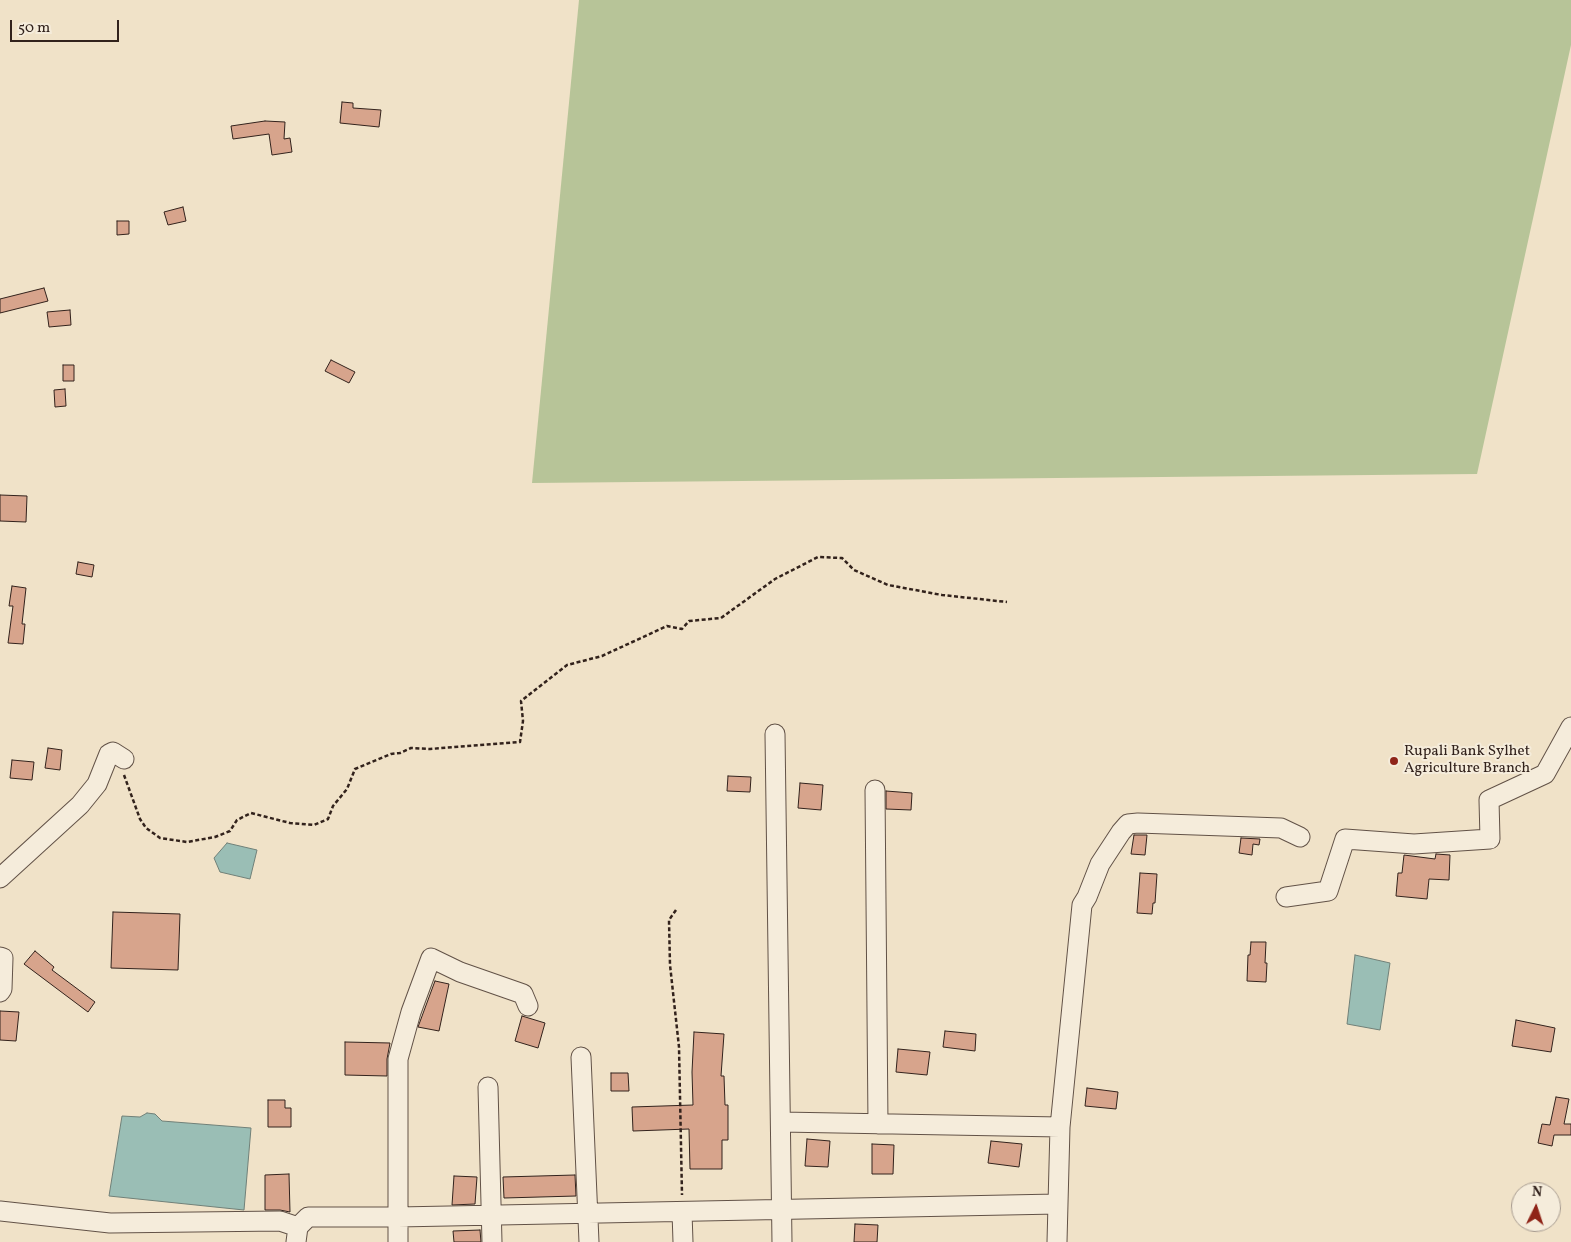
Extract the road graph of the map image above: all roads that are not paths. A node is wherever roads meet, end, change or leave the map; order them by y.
1 (1571, 727) edge
2 (774, 734) dead end
3 (124, 759) road end
4 (874, 790) dead end
5 (1300, 836) dead end
6 (0, 878) edge
7 (1286, 897) dead end
8 (0, 957) edge
9 (0, 992) edge
10 (528, 1006) dead end
11 (581, 1057) dead end
12 (488, 1087) dead end
13 (781, 1122) junction
14 (878, 1124) junction
15 (1060, 1127) junction
16 (1057, 1204) junction
17 (782, 1210) junction
18 (0, 1211) edge
19 (682, 1212) junction
20 (589, 1214) junction
21 (491, 1215) junction
22 (398, 1217) junction
23 (297, 1234) edge
24 (398, 1242) edge
25 (492, 1242) edge
26 (589, 1242) edge
27 (683, 1242) edge
28 (782, 1242) edge
29 (1057, 1242) edge

1 - 7 street
2 - 13 street
3 - 6 street
4 - 14 street
5 - 15 street
8 - 9 street
10 - 22 street
11 - 20 street
12 - 21 street
13 - 14 street
13 - 17 street
14 - 15 street
15 - 16 street
16 - 17 street
16 - 29 street
17 - 19 street
17 - 28 street
18 - 23 street
19 - 20 street
19 - 27 street
20 - 21 street
20 - 26 street
21 - 22 street
21 - 25 street
22 - 23 street
22 - 24 street

